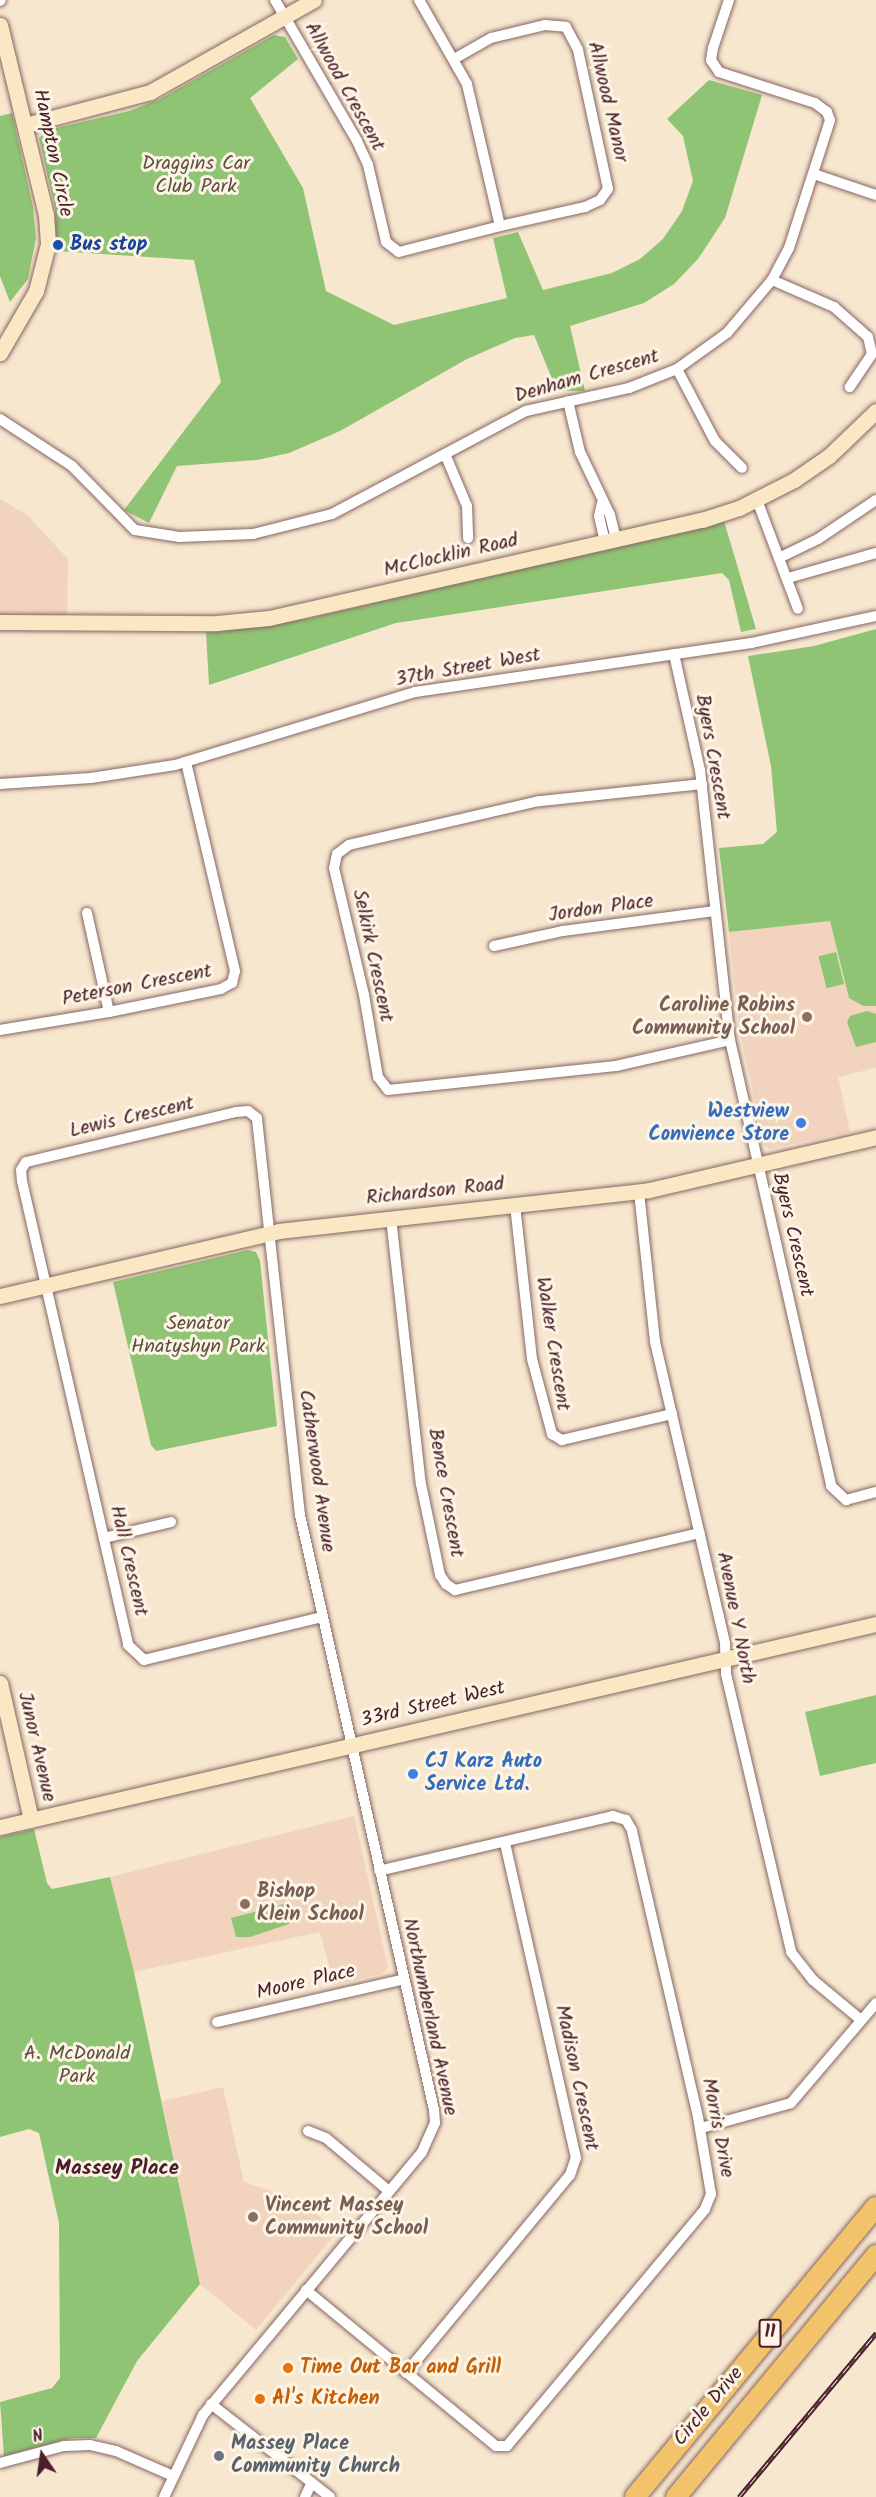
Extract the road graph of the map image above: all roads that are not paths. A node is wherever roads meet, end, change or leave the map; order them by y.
1 (275, 0) edge
2 (314, 0) edge
3 (419, 0) edge
4 (729, 0) edge
5 (285, 18) junction
6 (0, 25) edge
7 (454, 58) junction
8 (25, 125) junction
9 (814, 174) junction
10 (876, 195) edge
11 (500, 226) junction
12 (772, 280) junction
13 (0, 353) edge
14 (677, 369) junction
15 (850, 387) dead end
16 (567, 401) junction
17 (876, 411) edge
18 (0, 419) edge
19 (445, 454) junction
20 (741, 468) dead end
21 (757, 500) junction
22 (876, 500) edge
23 (468, 538) dead end
24 (611, 540) junction
25 (876, 552) edge
26 (781, 557) junction
27 (788, 578) junction
28 (798, 609) dead end
29 (876, 616) edge
30 (0, 622) edge
31 (674, 654) junction
32 (186, 762) junction
33 (0, 784) edge
34 (702, 784) junction
35 (715, 911) junction
36 (87, 913) dead end
37 (494, 946) dead end
38 (109, 1012) junction
39 (0, 1030) edge
40 (730, 1040) junction
41 (876, 1137) edge
42 (758, 1165) junction
43 (639, 1192) junction
44 (515, 1205) junction
45 (392, 1218) junction
46 (269, 1234) junction
47 (46, 1285) junction
48 (0, 1296) edge
49 (672, 1414) junction
50 (876, 1492) edge
51 (171, 1522) dead end
52 (699, 1533) junction
53 (104, 1538) junction
54 (322, 1617) junction
55 (876, 1624) edge
56 (726, 1659) junction
57 (0, 1683) edge
58 (351, 1746) junction
59 (31, 1820) junction
60 (0, 1827) edge
61 (505, 1842) junction
62 (379, 1871) junction
63 (404, 1978) junction
64 (876, 2003) edge
65 (861, 2020) junction
66 (217, 2022) dead end
67 (701, 2128) junction
68 (308, 2131) dead end
69 (389, 2192) junction
70 (876, 2207) edge
71 (876, 2255) edge
72 (306, 2290) junction
73 (406, 2373) junction
74 (211, 2404) junction
75 (0, 2463) edge
76 (173, 2476) junction
77 (311, 2484) junction
78 (164, 2497) edge
79 (305, 2497) edge
80 (330, 2497) edge
81 (634, 2497) edge
82 (676, 2497) edge

1 - 5 street
2 - 5 street
3 - 7 street
4 - 9 street, Denham Crescent
5 - 8 street
5 - 11 street, Allwood Crescent
6 - 8 street, Hampton Circle
7 - 11 street
7 - 11 street, Allwood Manor
8 - 13 street, Hampton Circle
9 - 10 street
9 - 12 street, Denham Crescent
12 - 14 street, Denham Crescent
12 - 15 street
14 - 16 street, Denham Crescent
14 - 20 street
16 - 19 street, Denham Crescent
16 - 24 street
17 - 21 street, McClocklin Road
18 - 19 street, Denham Crescent
19 - 23 street
21 - 24 street, McClocklin Road
21 - 26 street
22 - 26 street
24 - 30 street, McClocklin Road
25 - 27 street
26 - 27 street
27 - 28 street
29 - 31 street, 37th Street West
31 - 32 street, 37th Street West
31 - 34 street, Byers Crescent
32 - 33 street, 37th Street West
32 - 38 street, Peterson Crescent
34 - 35 street, Byers Crescent
34 - 40 street, Selkirk Crescent
35 - 37 street, Jordon Place
35 - 40 street, Byers Crescent
36 - 38 street
38 - 39 street, Peterson Crescent
40 - 42 street, Byers Crescent
41 - 42 street, Richardson Road
42 - 43 street, Richardson Road
42 - 50 street, Byers Crescent
43 - 44 street, Richardson Road
43 - 49 street, Avenue Y North
44 - 45 street, Richardson Road
44 - 49 street, Walker Crescent
45 - 46 street, Richardson Road
45 - 52 street, Bence Crescent
46 - 47 street, Richardson Road
46 - 47 street, Lewis Crescent
46 - 54 street, Catherwood Avenue
47 - 48 street, Richardson Road
47 - 53 street, Hall Crescent
49 - 52 street, Avenue Y North
51 - 53 street
52 - 56 street, Avenue Y North
53 - 54 street, Hall Crescent
54 - 58 street, Catherwood Avenue
55 - 56 street, 33rd Street West
56 - 58 street, 33rd Street West
56 - 65 street, Avenue Y North
57 - 59 street, Junor Avenue
58 - 59 street, 33rd Street West
58 - 62 street, Northumberland Avenue
59 - 60 street, 33rd Street West
61 - 62 street, Morris Drive
61 - 67 street, Morris Drive
61 - 73 street, Madison Crescent
62 - 63 street, Northumberland Avenue
63 - 66 street, Moore Place
63 - 69 street, Northumberland Avenue
64 - 65 street
65 - 67 street
67 - 73 street, Morris Drive
68 - 69 street
69 - 72 street, Northumberland Avenue
70 - 81 highway, Circle Drive / 11
71 - 82 highway, Circle Drive / 11
72 - 73 street, Morris Drive
72 - 74 street, Northumberland Avenue
74 - 76 street, Northumberland Avenue
74 - 77 street
75 - 76 street
76 - 78 street, Northumberland Avenue
77 - 79 street
77 - 80 street

